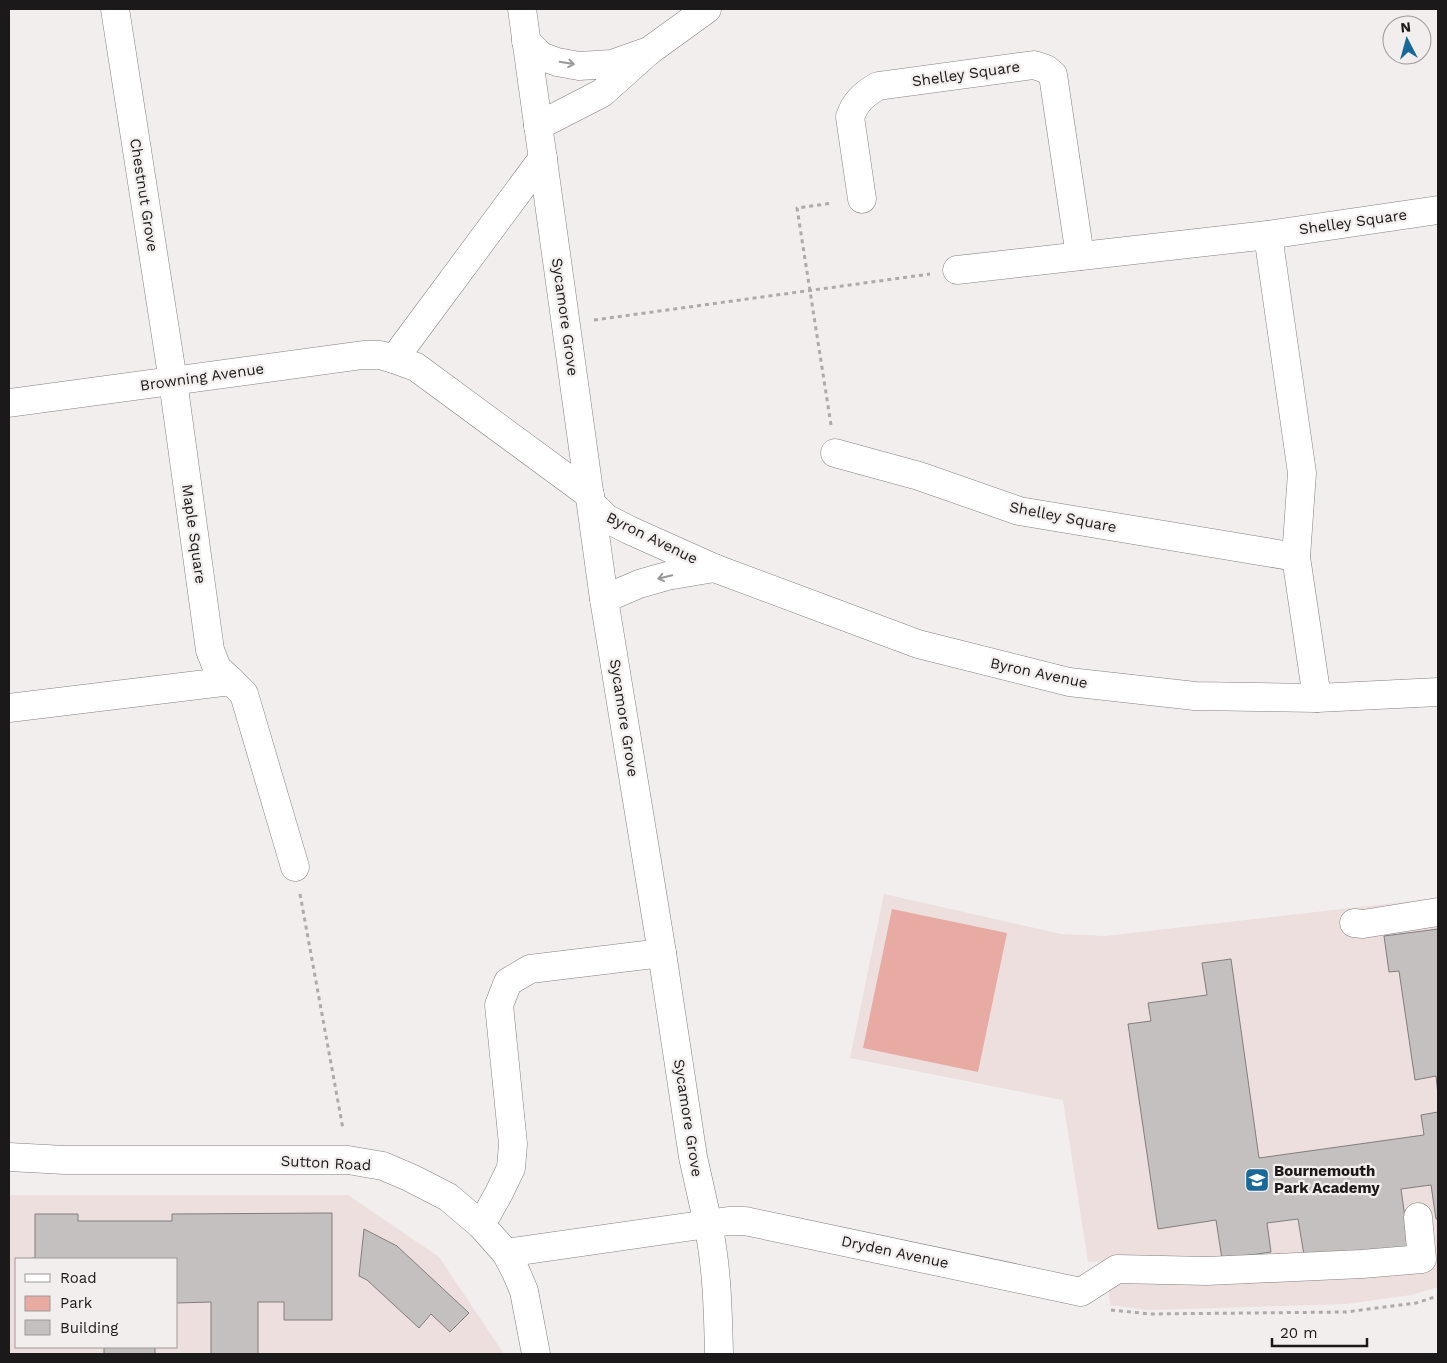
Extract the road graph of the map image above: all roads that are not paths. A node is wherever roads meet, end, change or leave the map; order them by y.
1 (115, 9) edge
2 (522, 9) edge
3 (707, 9) edge
4 (526, 41) junction
5 (649, 51) junction
6 (538, 126) junction
7 (543, 158) junction
8 (862, 199) road end
9 (1438, 210) edge
10 (1268, 234) junction
11 (1080, 256) junction
12 (957, 270) road end
13 (394, 359) junction
14 (173, 381) junction
15 (9, 403) edge
16 (835, 453) road end
17 (591, 500) junction
18 (1296, 557) junction
19 (714, 568) junction
20 (604, 598) junction
21 (231, 680) junction
22 (1438, 692) edge
23 (1317, 698) junction
24 (9, 708) edge
25 (296, 866) road end
26 (1438, 912) edge
27 (1354, 923) dead end
28 (662, 953) junction
29 (9, 1157) edge
30 (1418, 1217) dead end
31 (708, 1224) junction
32 (481, 1225) junction
33 (506, 1253) junction
34 (536, 1354) edge
35 (719, 1354) edge

1 - 14 street, Chestnut Grove
2 - 4 street, Sycamore Grove
3 - 5 street
4 -> 5 street
4 - 6 street, Sycamore Grove
5 - 6 street
6 - 7 street, Sycamore Grove
7 - 13 street
7 - 17 street, Sycamore Grove
8 - 11 street, Shelley Square
9 - 10 street, Shelley Square
10 - 11 street, Shelley Square
10 - 18 street
11 - 12 street, Shelley Square
13 - 14 street, Browning Avenue
13 - 17 street, Browning Avenue
14 - 15 street, Browning Avenue
14 - 21 street, Maple Square
16 - 18 street, Shelley Square
17 - 19 street, Byron Avenue
17 - 20 street, Sycamore Grove
18 - 23 street
19 -> 20 street, Byron Avenue
19 - 23 street, Byron Avenue
20 - 28 street, Sycamore Grove
21 - 24 street
21 - 25 street, Maple Square
22 - 23 street, Byron Avenue
26 - 27 street
28 - 31 street, Sycamore Grove
28 - 32 street
29 - 32 street, Sutton Road
30 - 31 street, Dryden Avenue
31 - 33 street
31 - 35 street, Sycamore Grove
32 - 33 street, Sutton Road
33 - 34 street, Sutton Road

